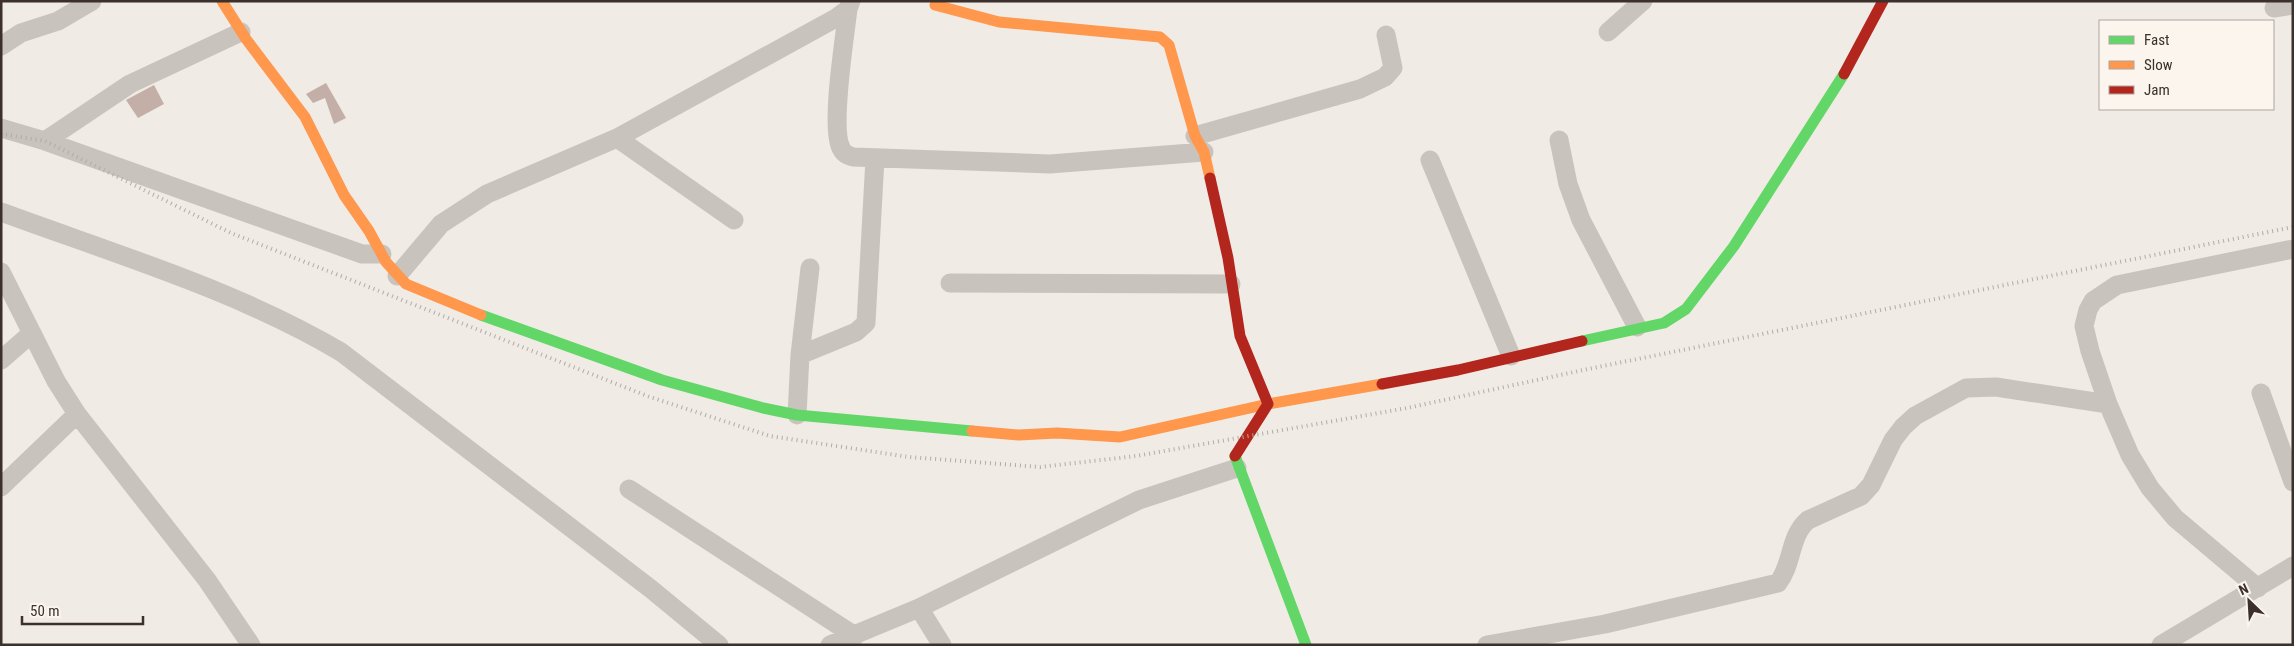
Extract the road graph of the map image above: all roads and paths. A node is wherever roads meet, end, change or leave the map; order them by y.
1 (92, 1) edge
2 (222, 1) edge
3 (1643, 1) edge
4 (1883, 1) edge
5 (849, 5) edge
6 (935, 5) dead end
7 (2293, 5) edge
8 (2274, 8) dead end
9 (241, 32) junction
10 (1608, 32) dead end
11 (1386, 34) dead end
12 (1, 46) edge
13 (1, 128) edge
14 (617, 138) junction
15 (1559, 140) dead end
16 (45, 141) junction
17 (1200, 144) junction
18 (875, 158) junction
19 (1430, 160) dead end
20 (1, 212) edge
21 (734, 220) dead end
22 (2293, 249) edge
23 (382, 254) junction
24 (810, 268) dead end
25 (1, 272) edge
26 (397, 276) junction
27 (950, 283) dead end
28 (1231, 284) junction
29 (6, 296) edge
30 (1637, 327) junction
31 (32, 333) junction
32 (800, 355) junction
33 (1511, 356) junction
34 (1, 360) edge
35 (2261, 393) dead end
36 (1268, 404) junction
37 (2108, 404) junction
38 (77, 414) junction
39 (797, 415) junction
40 (1237, 468) junction
41 (2293, 482) edge
42 (1, 487) edge
43 (630, 489) dead end
44 (2293, 566) edge
45 (2258, 588) junction
46 (919, 608) junction
47 (855, 636) junction
48 (251, 645) edge
49 (719, 645) edge
50 (830, 645) edge
51 (942, 645) edge
52 (1306, 645) edge
53 (1487, 645) edge
54 (2161, 645) edge

1 - 12 street
2 - 9 street
3 - 10 street
4 - 30 street
5 - 14 street
5 - 18 street
6 - 17 street
7 - 8 street
9 - 16 street
9 - 23 street
11 - 17 street
13 - 16 street
14 - 21 street
14 - 26 street
15 - 30 street
16 - 23 street
17 - 18 street
17 - 28 street
18 - 32 street
19 - 33 street
20 - 49 street
22 - 37 street
23 - 26 street
24 - 32 street
25 - 29 street
26 - 39 street
27 - 28 street
28 - 36 street
29 - 31 street
30 - 33 street
31 - 34 street
31 - 38 street
32 - 39 street
33 - 36 street
35 - 41 street
36 - 39 street
36 - 40 street
37 - 45 street
37 - 53 street
38 - 42 street
38 - 48 street
40 - 46 street
40 - 52 street
43 - 47 street
44 - 45 street
45 - 54 street
46 - 47 street
46 - 51 street
47 - 50 street

